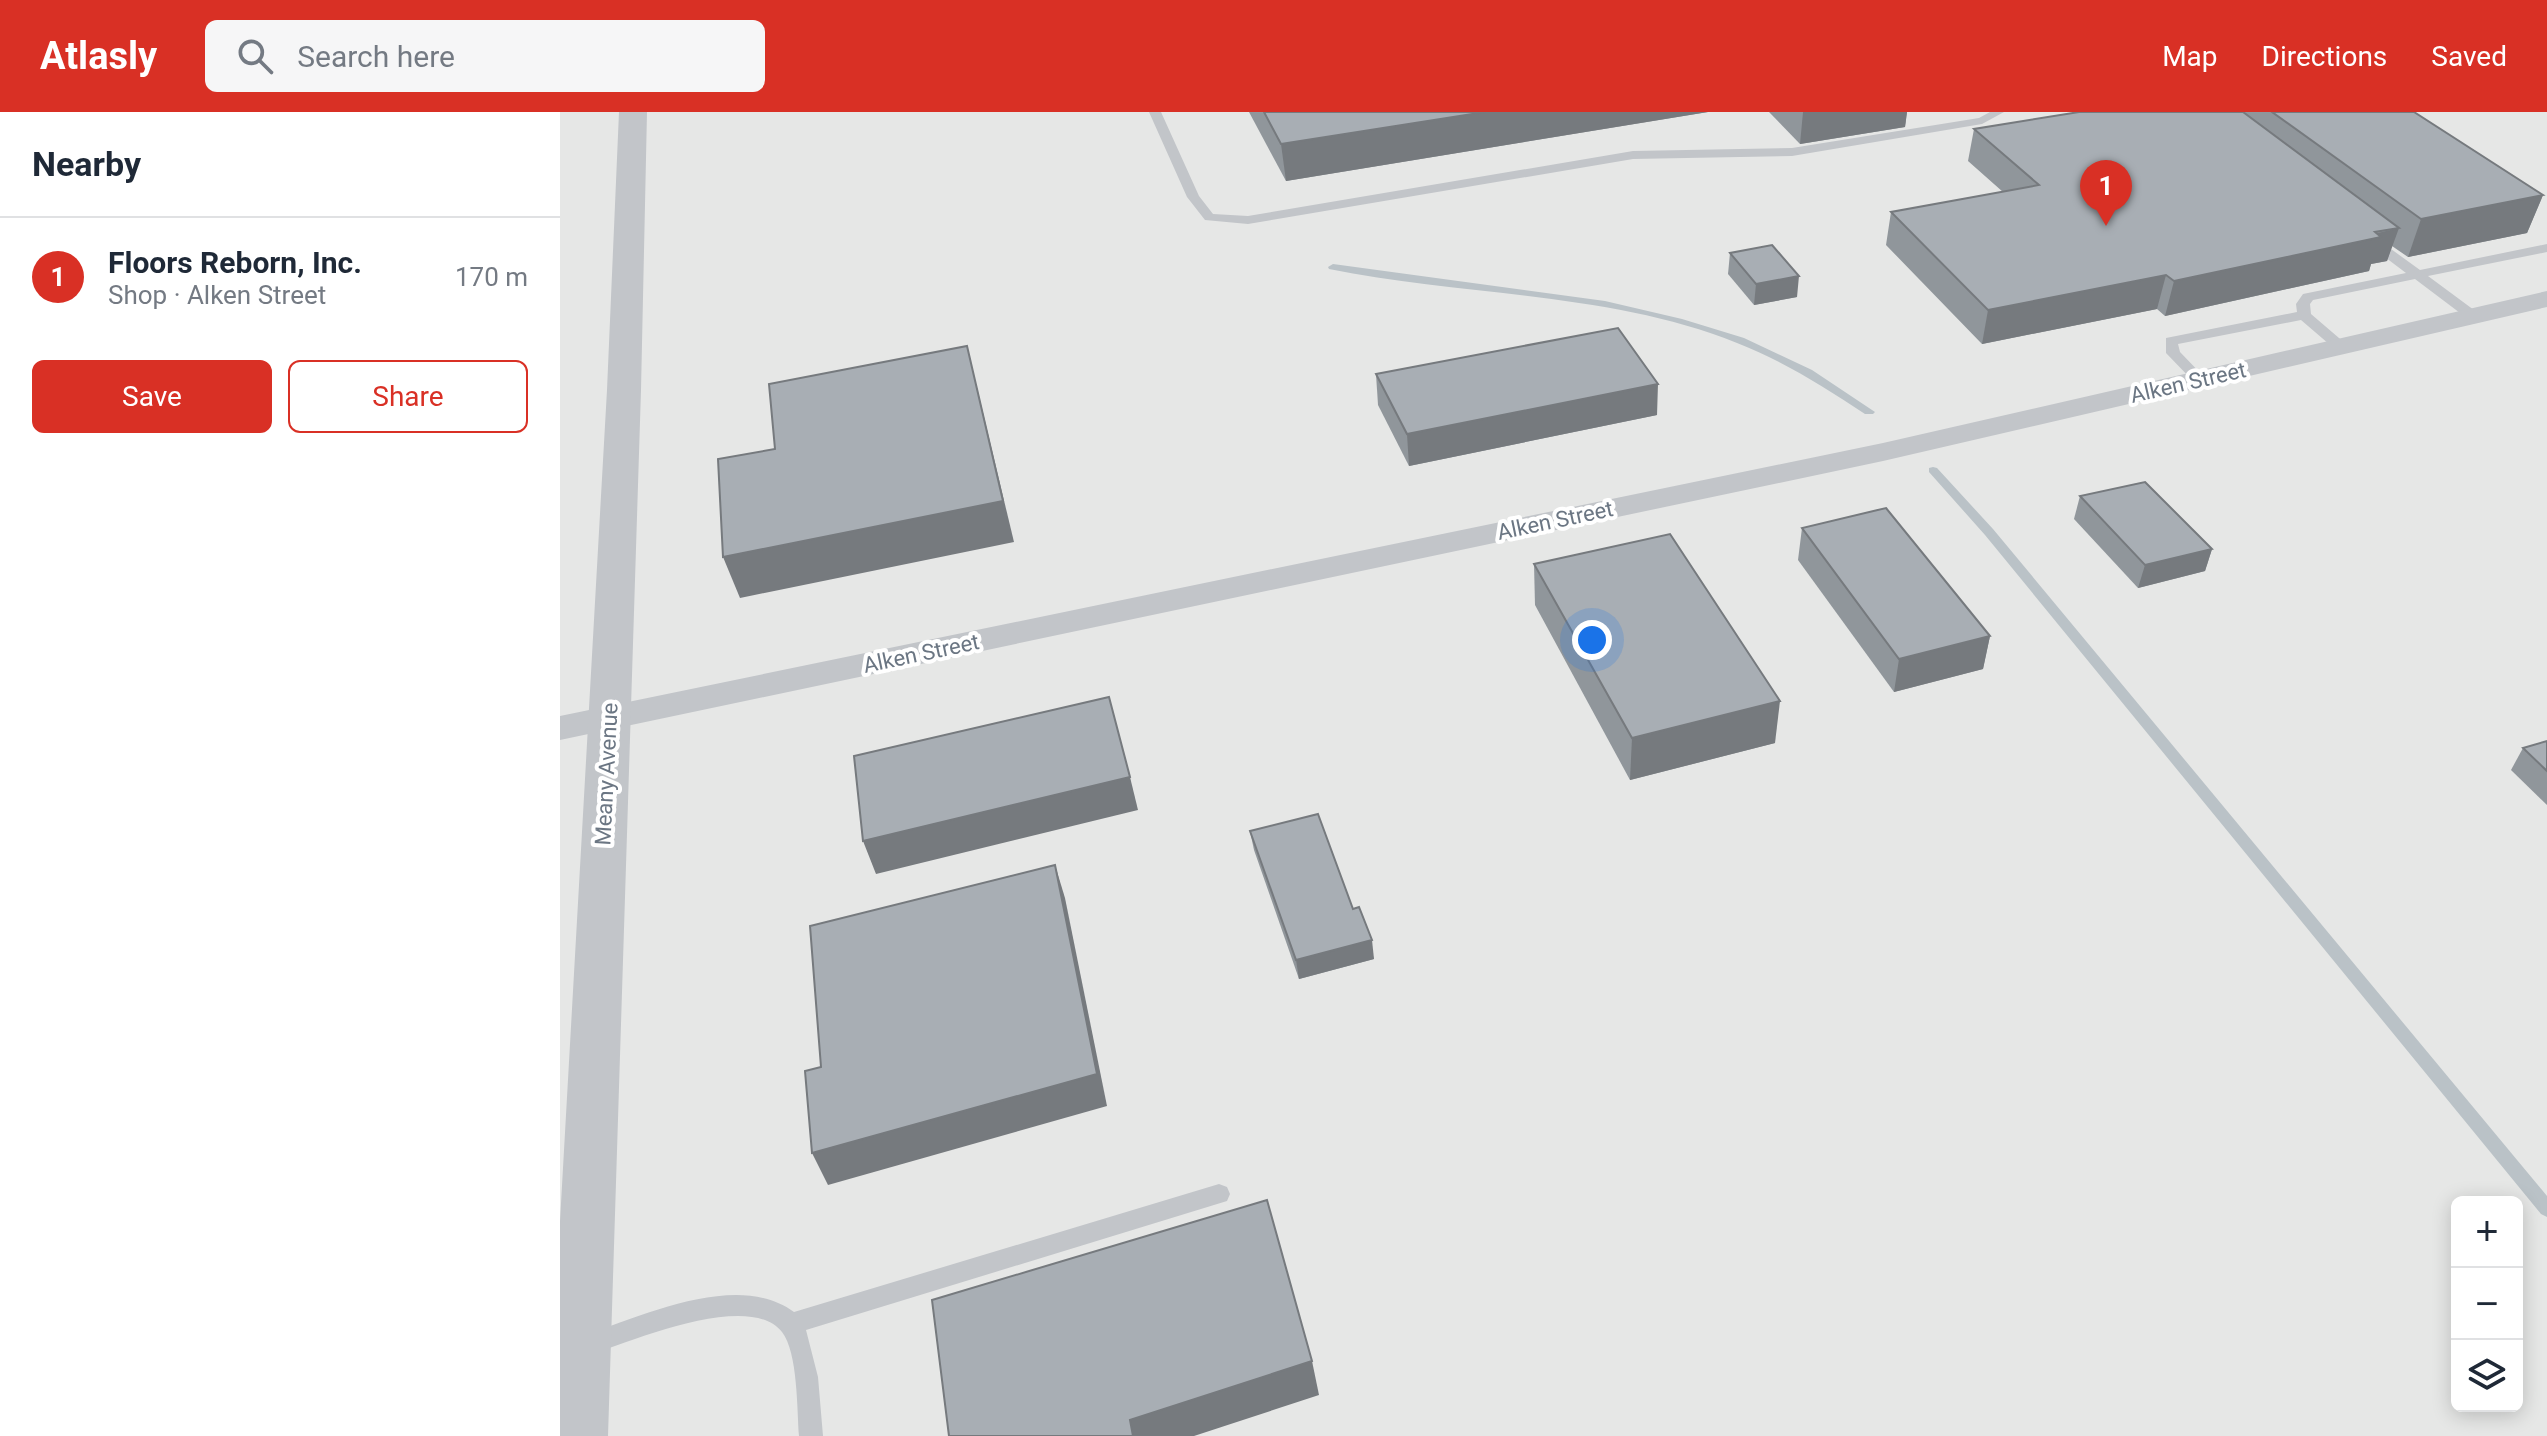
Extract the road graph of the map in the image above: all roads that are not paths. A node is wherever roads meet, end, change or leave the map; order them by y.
1 (633, 112) edge
2 (1155, 112) edge
3 (1998, 112) edge
4 (2353, 227) edge
5 (2547, 248) edge
6 (2417, 274) junction
7 (2547, 299) edge
8 (2304, 315) junction
9 (2473, 316) junction
10 (2341, 347) junction
11 (2199, 379) junction
12 (609, 718) junction
13 (560, 728) edge
14 (1219, 1194) dead end
15 (791, 1324) junction
16 (581, 1347) junction
17 (578, 1436) edge
18 (811, 1436) edge

1 - 12 street, Meany Avenue
2 - 3 lane
4 - 6 lane
5 - 6 lane
6 - 8 lane
6 - 9 lane
7 - 9 street, Alken Street
8 - 10 lane
8 - 11 lane
9 - 10 street, Alken Street
10 - 11 street, Alken Street
11 - 12 street, Alken Street
12 - 13 street, Alken Street
12 - 16 street, Meany Avenue
14 - 15 lane
15 - 16 lane
15 - 18 lane
16 - 17 street, Meany Avenue

